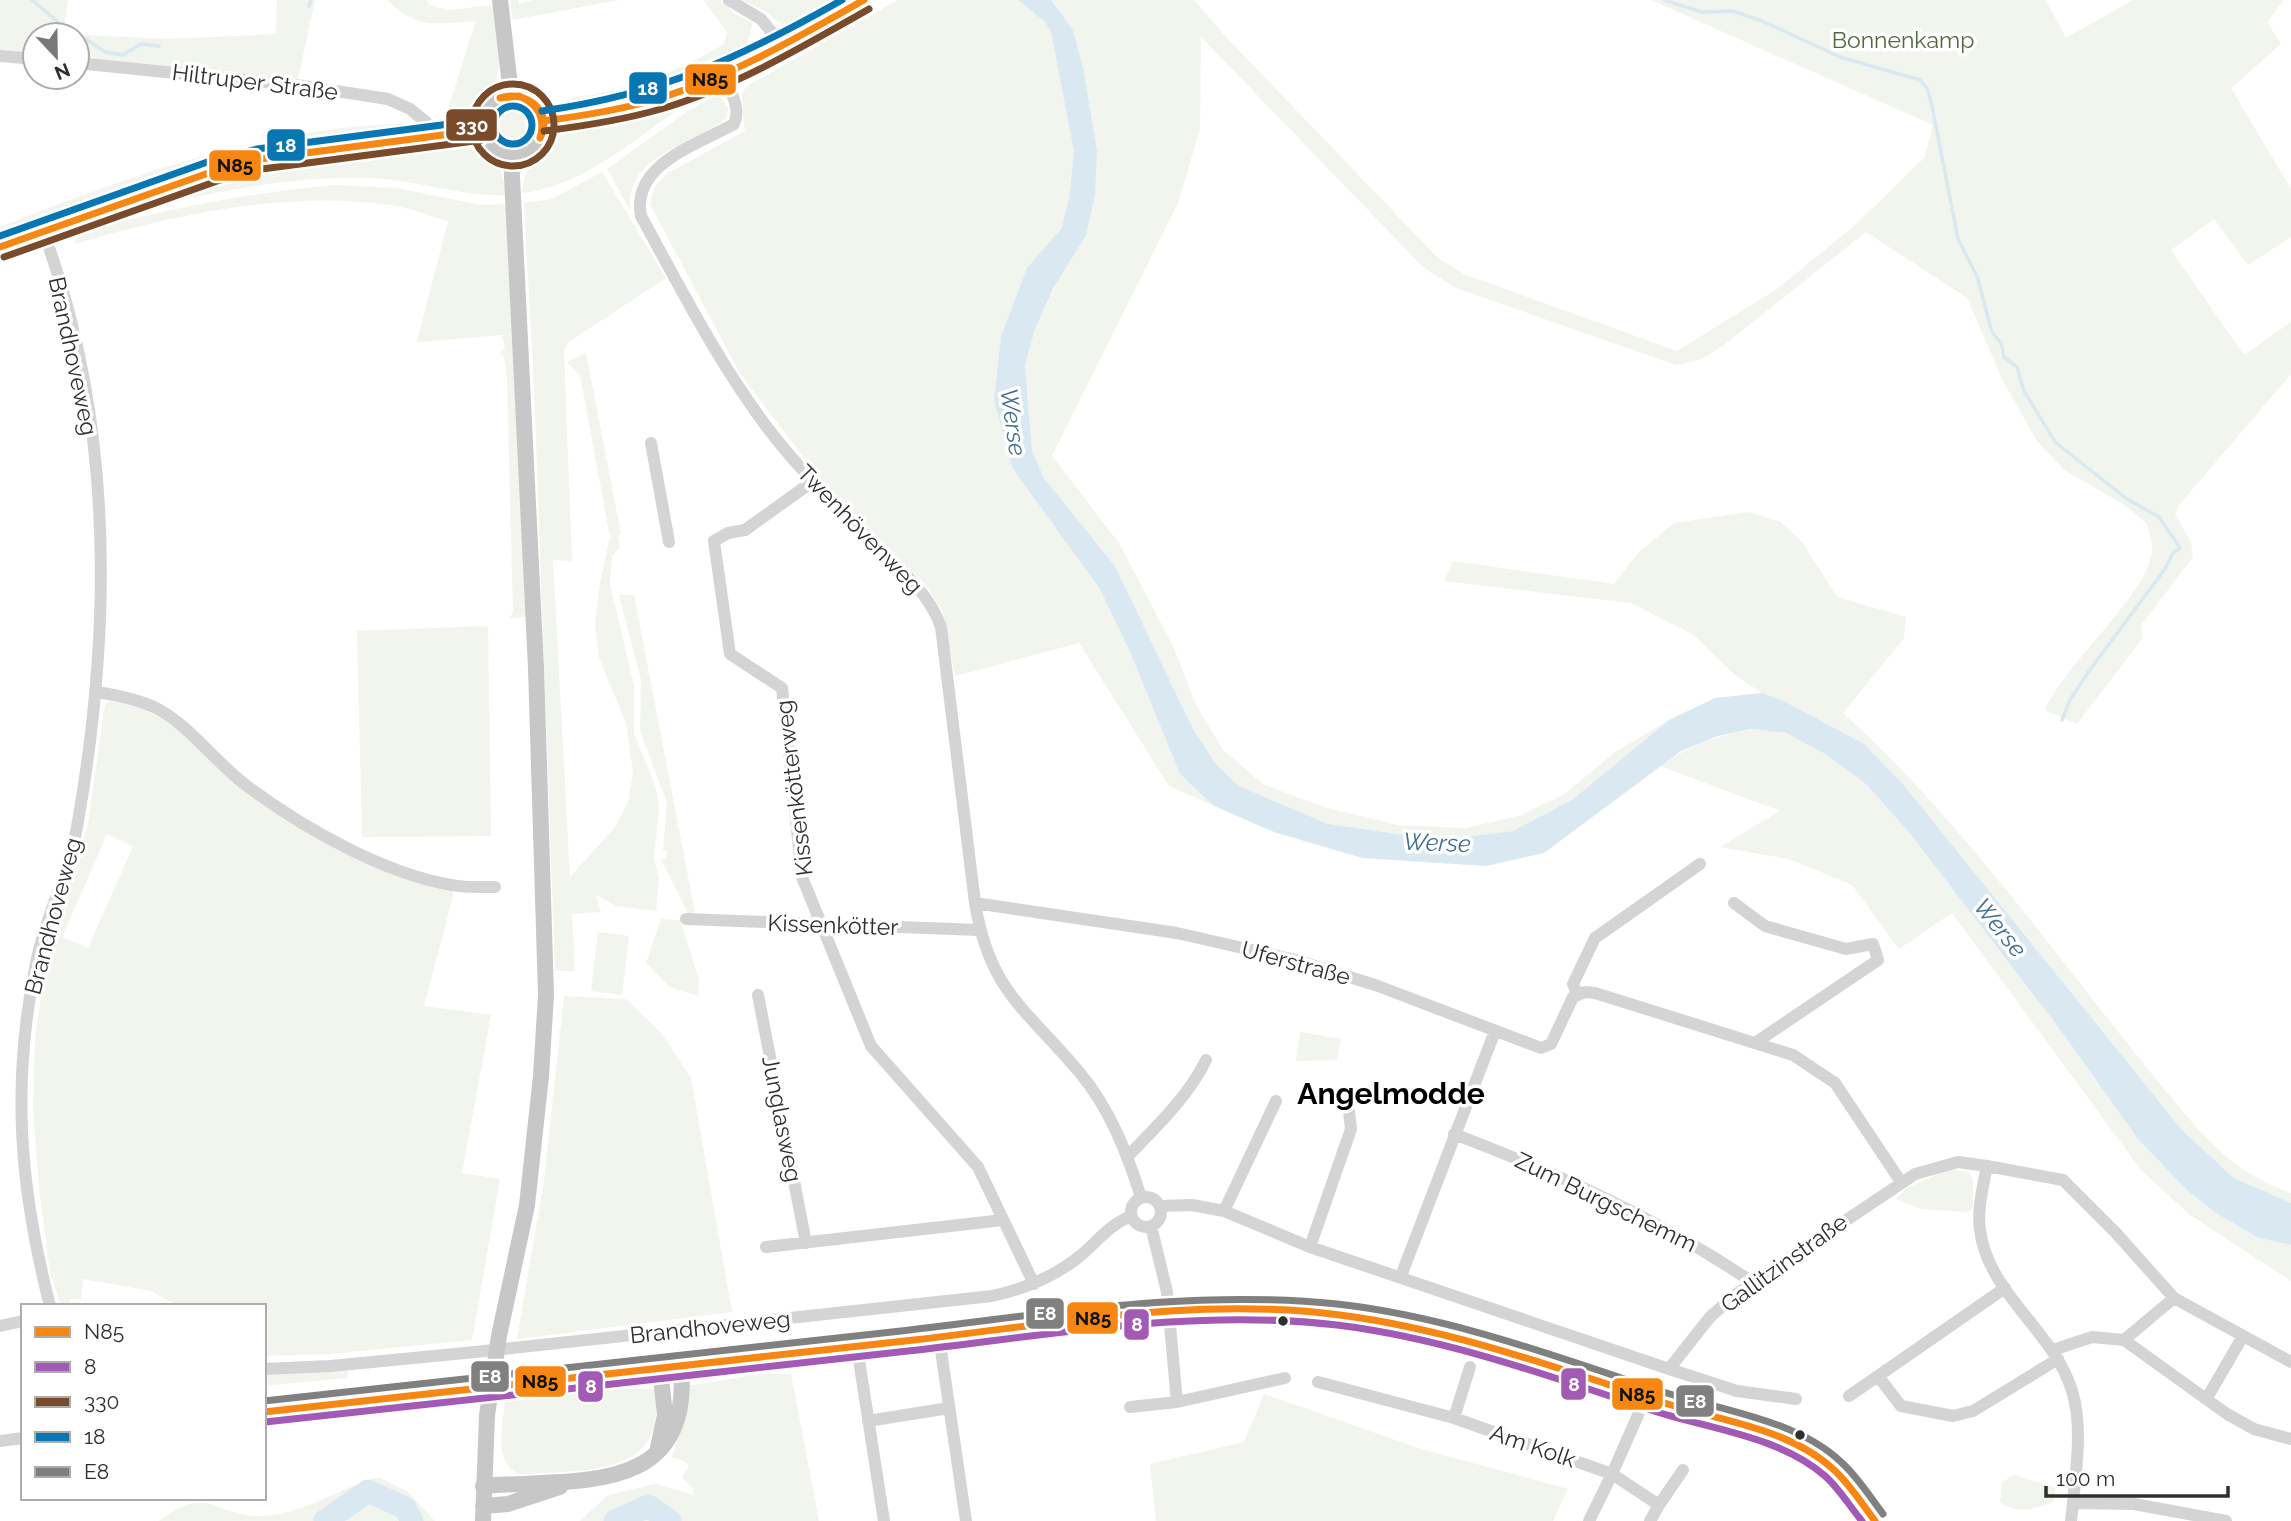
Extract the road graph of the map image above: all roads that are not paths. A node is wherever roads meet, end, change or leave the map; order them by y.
1 (500, 0) edge
2 (729, 0) edge
3 (864, 0) edge
4 (782, 46) junction
5 (0, 56) edge
6 (21, 58) edge
7 (91, 64) edge
8 (722, 73) junction
9 (511, 94) junction
10 (544, 121) junction
11 (426, 122) dead end
12 (481, 130) junction
13 (511, 156) junction
14 (43, 231) junction
15 (0, 247) edge
16 (651, 443) dead end
17 (812, 482) junction
18 (670, 542) dead end
19 (96, 692) junction
20 (1700, 864) dead end
21 (495, 887) dead end
22 (1734, 903) dead end
23 (975, 904) junction
24 (686, 919) dead end
25 (823, 925) junction
26 (979, 930) junction
27 (1577, 993) junction
28 (758, 995) dead end
29 (1495, 1031) junction
30 (1755, 1043) junction
31 (1206, 1060) dead end
32 (1276, 1101) dead end
33 (1349, 1111) dead end
34 (1454, 1134) junction
35 (1128, 1156) junction
36 (1987, 1166) junction
37 (1901, 1182) junction
38 (1141, 1197) junction
39 (1160, 1206) junction
40 (1224, 1211) junction
41 (1131, 1216) junction
42 (1003, 1220) junction
43 (1151, 1226) junction
44 (806, 1243) junction
45 (766, 1247) dead end
46 (1310, 1247) junction
47 (1401, 1276) junction
48 (1752, 1282) junction
49 (1034, 1284) junction
50 (2005, 1288) junction
51 (2174, 1298) junction
52 (50, 1304) edge
53 (1169, 1310) junction
54 (21, 1321) edge
55 (0, 1326) edge
56 (2243, 1336) junction
57 (939, 1338) junction
58 (2124, 1340) junction
59 (857, 1347) junction
60 (2056, 1355) junction
61 (2291, 1362) edge
62 (681, 1366) junction
63 (1470, 1367) dead end
64 (266, 1368) edge
65 (660, 1368) junction
66 (1669, 1369) junction
67 (1878, 1376) junction
68 (1285, 1378) dead end
69 (1318, 1382) dead end
70 (1849, 1396) dead end
71 (1646, 1397) junction
72 (2207, 1398) junction
73 (1796, 1399) dead end
74 (1177, 1402) junction
75 (1130, 1407) dead end
76 (949, 1408) junction
77 (266, 1412) edge
78 (1454, 1418) junction
79 (868, 1422) junction
80 (21, 1438) edge
81 (2291, 1439) edge
82 (0, 1441) edge
83 (657, 1450) junction
84 (1683, 1470) dead end
85 (1612, 1474) junction
86 (569, 1484) junction
87 (483, 1486) junction
88 (2073, 1503) junction
89 (1659, 1505) junction
90 (483, 1513) edge
91 (2197, 1518) edge
92 (884, 1521) edge
93 (966, 1521) edge
94 (1589, 1521) edge
95 (1650, 1521) edge
96 (1875, 1521) edge
97 (2071, 1521) edge
98 (2226, 1521) edge

1 - 9 main road
2 - 4 street
3 - 4 street
4 - 8 street
5 - 6 street
7 - 11 street, Hiltruper Straße
8 - 10 street
8 - 17 street, Twenhövenweg
9 - 10 main road
9 - 12 main road
10 - 13 main road
12 - 13 main road
12 - 14 street
13 - 87 main road
14 - 15 street
14 - 19 street, Brandhoveweg
16 - 18 street
17 - 23 street, Twenhövenweg
17 - 25 street, Kissenkötterweg
19 - 21 street
19 - 52 street, Brandhoveweg
20 - 27 street, Uferstraße
22 - 30 street
23 - 26 street, Twenhövenweg
23 - 29 street, Uferstraße
24 - 25 street, Kissenkötter
25 - 26 street, Kissenkötter
25 - 42 street
26 - 35 street, Twenhövenweg
27 - 29 street, Uferstraße
27 - 30 street
28 - 44 street, Junglasweg
29 - 34 street
30 - 37 street
31 - 35 street
32 - 40 street
33 - 46 street
34 - 47 street
34 - 48 street, Zum Burgschemm
35 - 38 street, Twenhövenweg
36 - 37 street, Gallitzinstraße
36 - 50 street
36 - 51 street, Gallitzinstraße
37 - 48 street, Gallitzinstraße
38 - 39 street
38 - 41 street
39 - 40 street
39 - 43 street
40 - 46 street
41 - 43 street
41 - 49 street, Brandhoveweg
42 - 44 street
42 - 49 street
43 - 53 street
44 - 45 street
46 - 47 street
47 - 66 street
48 - 66 street, Gallitzinstraße
49 - 64 street, Brandhoveweg
50 - 60 street
50 - 67 street
51 - 56 street, Gallitzinstraße
51 - 58 street
53 - 57 street
53 - 71 street
53 - 74 street
54 - 55 street
56 - 61 street, Gallitzinstraße
56 - 72 street
57 - 59 street
57 - 76 street
58 - 60 street
58 - 72 street
59 - 62 street
59 - 79 street
60 - 67 street
60 - 88 street
62 - 65 street
62 - 83 main road
63 - 78 street
65 - 77 street
65 - 83 main road
66 - 73 street
67 - 70 street
68 - 74 street
69 - 78 street, Am Kolk
71 - 85 street
71 - 96 street
72 - 81 street
74 - 75 street
76 - 79 street
76 - 93 street
78 - 85 street, Am Kolk
79 - 92 street
80 - 82 street
83 - 86 main road
84 - 89 street
85 - 89 street, Am Kolk
85 - 94 street
86 - 87 main road
86 - 90 main road
87 - 90 main road
88 - 91 street
88 - 97 street
89 - 95 street
91 - 98 street

